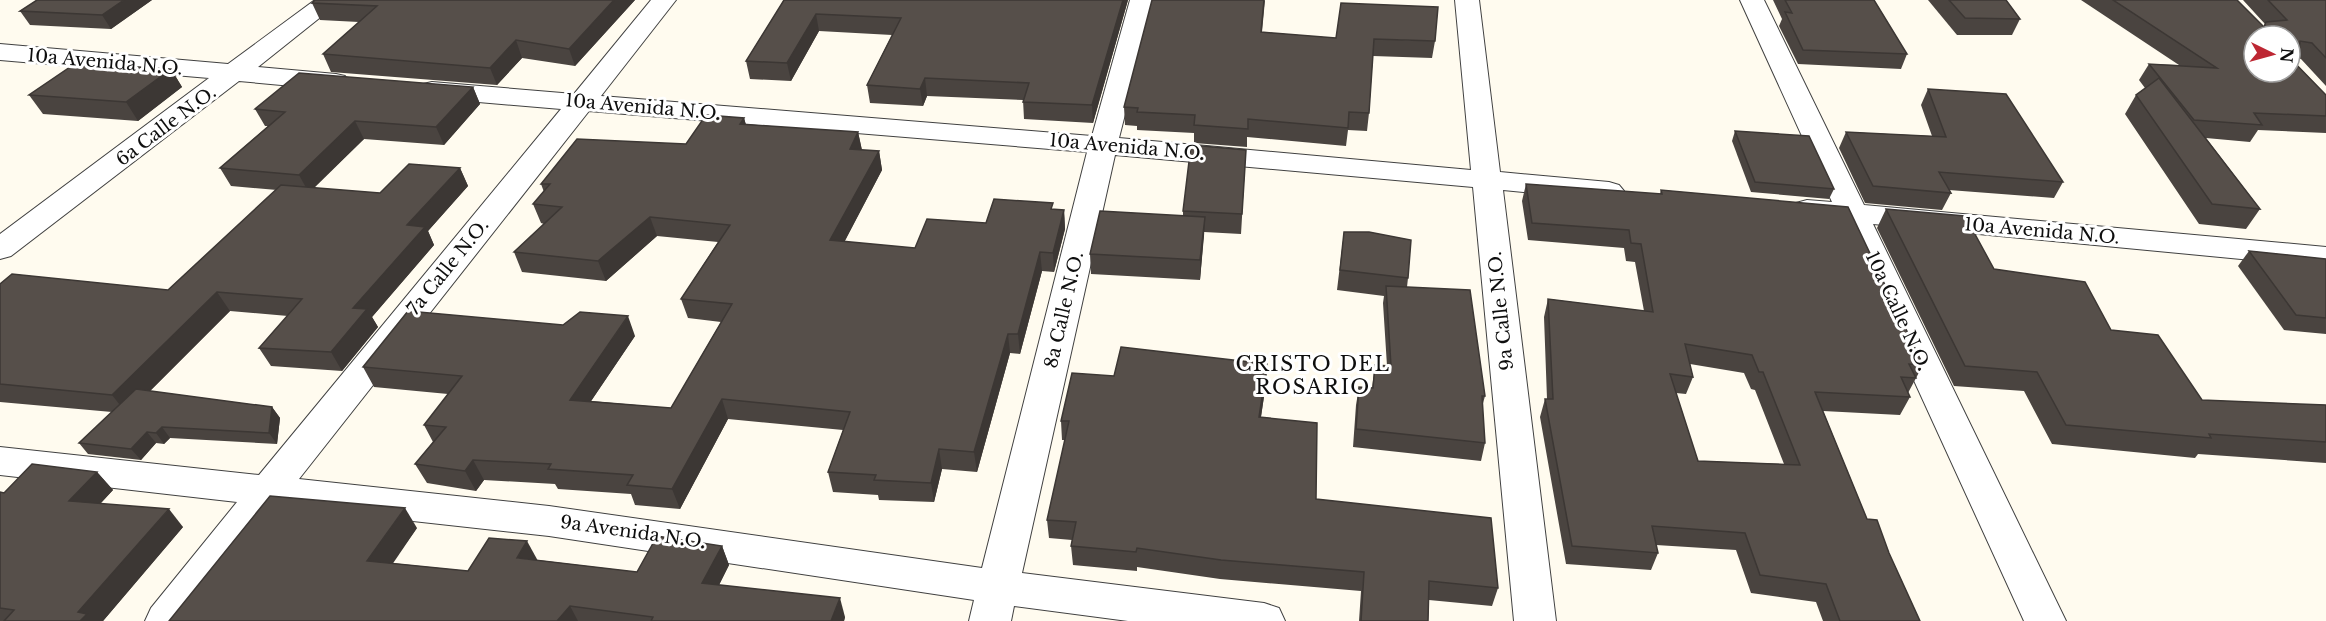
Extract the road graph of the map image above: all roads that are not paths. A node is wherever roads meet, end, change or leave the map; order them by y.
1 (330, 0) edge
2 (664, 0) edge
3 (1142, 0) edge
4 (1467, 0) edge
5 (1752, 0) edge
6 (0, 52) edge
7 (235, 74) junction
8 (366, 85) edge
9 (402, 88) edge
10 (582, 102) junction
11 (1103, 145) junction
12 (1486, 180) junction
13 (1640, 194) edge
14 (1781, 207) edge
15 (1852, 213) junction
16 (0, 249) edge
17 (2326, 257) edge
18 (0, 461) edge
19 (268, 490) junction
20 (994, 604) edge
21 (166, 621) edge
22 (1264, 621) edge
23 (1536, 621) edge
24 (2044, 621) edge

1 - 7 street, 6a Calle N.O.
2 - 10 street, 7a Calle N.O.
3 - 11 street, 8a Calle N.O.
4 - 12 street, 9a Calle N.O.
5 - 15 street, 10a Calle N.O.
6 - 7 street, 10a Avenida N.O.
7 - 8 street, 10a Avenida N.O.
7 - 16 street, 6a Calle N.O.
9 - 10 street, 10a Avenida N.O.
10 - 11 street, 10a Avenida N.O.
10 - 19 street, 7a Calle N.O.
11 - 12 street, 10a Avenida N.O.
11 - 20 street, 8a Calle N.O.
12 - 13 street, 10a Avenida N.O.
12 - 23 street, 9a Calle N.O.
14 - 15 street, 10a Avenida N.O.
15 - 17 street, 10a Avenida N.O.
15 - 24 street, 10a Calle N.O.
18 - 19 street, 9a Avenida N.O.
19 - 20 street, 9a Avenida N.O.
19 - 21 street, 7a Calle N.O.
20 - 22 street, 9a Avenida N.O.

